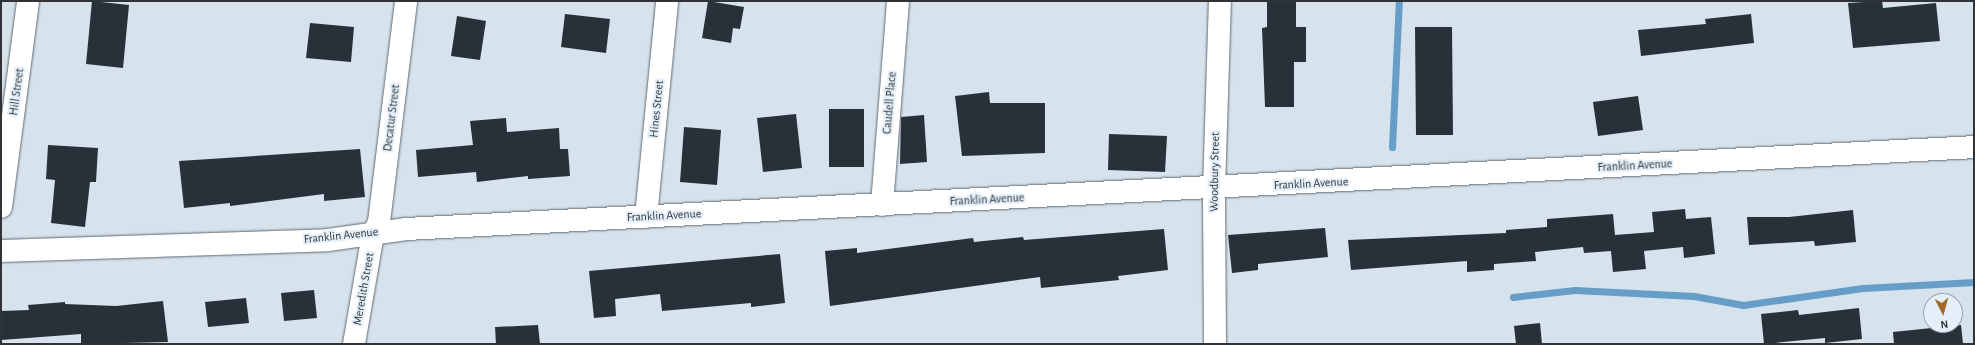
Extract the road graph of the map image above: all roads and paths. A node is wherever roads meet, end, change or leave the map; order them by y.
1 (28, 1) edge
2 (406, 1) edge
3 (667, 1) edge
4 (898, 1) edge
5 (1220, 1) edge
6 (1974, 147) edge
7 (1214, 189) junction
8 (882, 206) junction
9 (1, 207) edge
10 (646, 217) junction
11 (373, 234) junction
12 (1, 251) edge
13 (354, 344) edge
14 (1215, 344) edge

1 - 9 street, Hill Street
2 - 11 street, Decatur Street
3 - 10 street, Hines Street
4 - 8 street, Caudell Place
5 - 7 street, Woodbury Street
6 - 7 street, Franklin Avenue
7 - 8 street, Franklin Avenue
7 - 14 street, Woodbury Street
8 - 10 street, Franklin Avenue
10 - 11 street, Franklin Avenue
11 - 12 street, Franklin Avenue
11 - 13 street, Meredith Street

